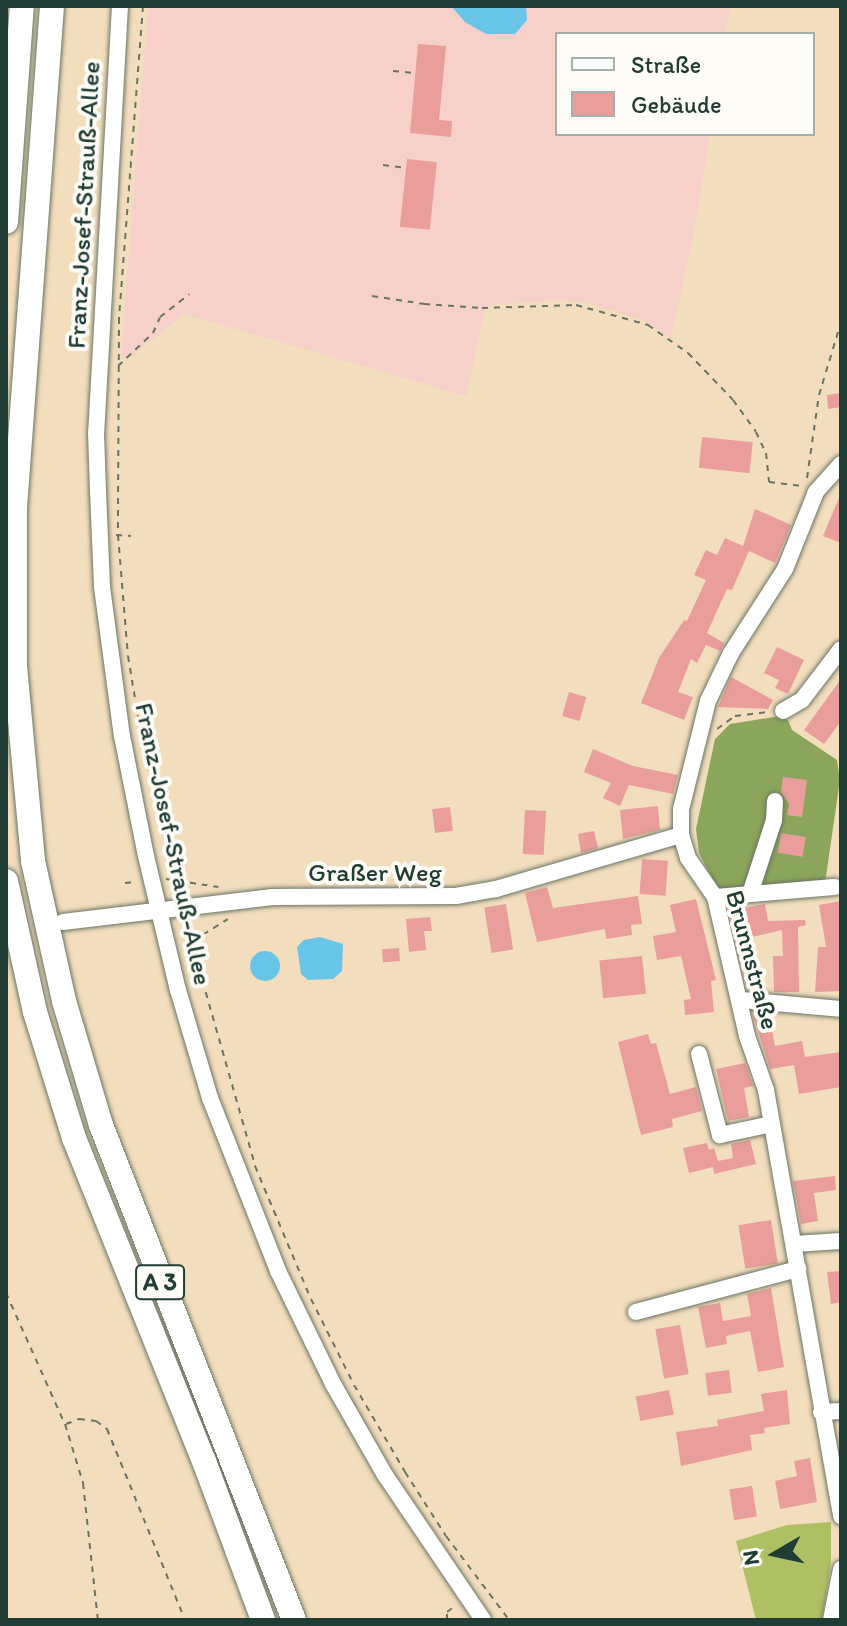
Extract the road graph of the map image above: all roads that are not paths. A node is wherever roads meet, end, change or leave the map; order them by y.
1 (22, 6) edge
2 (52, 6) edge
3 (120, 6) edge
4 (6, 222) edge
5 (841, 464) edge
6 (841, 649) edge
7 (783, 711) road end
8 (775, 801) dead end
9 (681, 835) junction
10 (6, 881) edge
11 (835, 887) dead end
12 (750, 894) junction
13 (715, 897) junction
14 (158, 911) junction
15 (63, 922) dead end
16 (741, 1000) junction
17 (841, 1009) edge
18 (699, 1054) dead end
19 (772, 1124) junction
20 (841, 1241) edge
21 (794, 1244) junction
22 (798, 1269) junction
23 (636, 1312) dead end
24 (841, 1411) edge
25 (821, 1412) junction
26 (841, 1516) edge
27 (841, 1569) edge
28 (263, 1620) edge
29 (294, 1620) edge
30 (483, 1620) edge
31 (831, 1620) edge

1 - 4 highway
2 - 29 highway, A 3
3 - 14 street, Franz-Josef-Strauß-Allee
5 - 9 street, Brunnstraße
6 - 7 street
8 - 12 street
9 - 13 street, Brunnstraße
9 - 14 street, Graßer Weg
10 - 28 highway, A 3
11 - 12 street
12 - 13 street
13 - 16 street, Brunnstraße
14 - 15 street, Graßer Weg
14 - 30 street, Franz-Josef-Strauß-Allee
16 - 17 street
16 - 19 street, Brunnstraße
18 - 19 street
19 - 21 street, Brunnstraße
20 - 21 street
21 - 22 street, Brunnstraße
22 - 23 street
22 - 25 street, Brunnstraße
24 - 25 street
25 - 26 street, Brunnstraße
27 - 31 street

